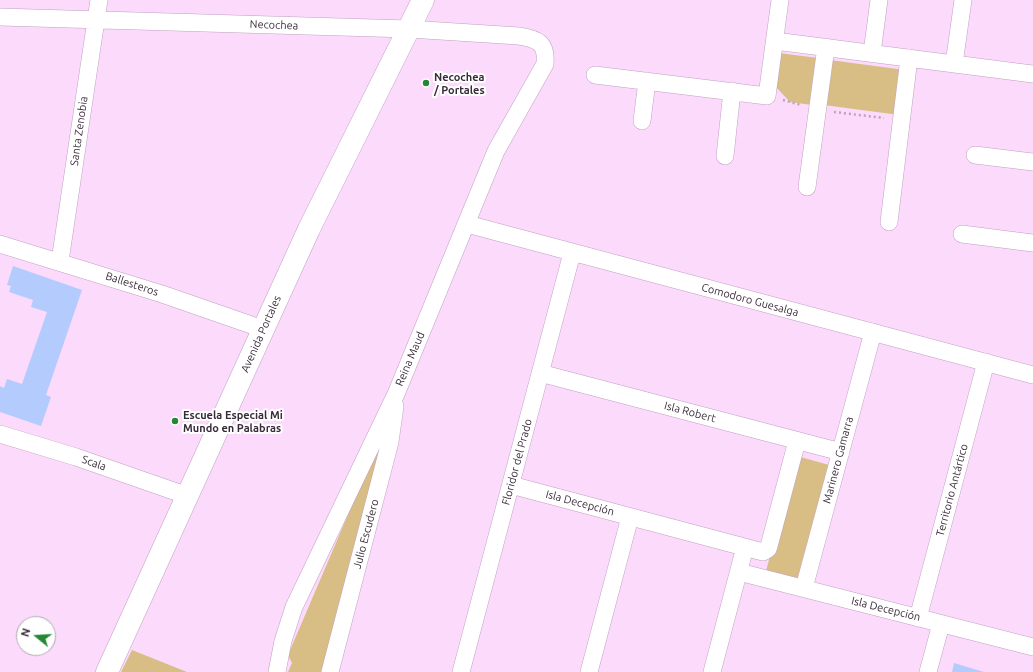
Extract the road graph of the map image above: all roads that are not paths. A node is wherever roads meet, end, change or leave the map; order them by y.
1 (98, 0) edge
2 (423, 0) edge
3 (777, 0) edge
4 (879, 0) edge
5 (963, 0) edge
6 (0, 17) edge
7 (96, 20) junction
8 (410, 29) junction
9 (775, 41) junction
10 (826, 47) junction
11 (544, 48) joint
12 (872, 53) junction
13 (909, 58) junction
14 (954, 64) junction
15 (1033, 74) edge
16 (595, 75) dead end
17 (647, 81) junction
18 (732, 91) junction
19 (642, 121) dead end
20 (725, 156) dead end
21 (975, 156) dead end
22 (1033, 162) edge
23 (808, 187) dead end
24 (889, 222) dead end
25 (467, 224) junction
26 (962, 234) dead end
27 (1033, 243) edge
28 (0, 244) edge
29 (572, 253) junction
30 (60, 261) junction
31 (263, 329) junction
32 (873, 332) junction
33 (986, 362) junction
34 (540, 373) junction
35 (1033, 375) edge
36 (396, 394) junction
37 (0, 434) edge
38 (797, 441) junction
39 (840, 452) junction
40 (511, 485) junction
41 (188, 496) junction
42 (630, 517) junction
43 (745, 547) junction
44 (739, 572) junction
45 (804, 588) junction
46 (918, 618) junction
47 (941, 624) junction
48 (1033, 647) edge
49 (107, 672) edge
50 (277, 672) edge
51 (330, 672) edge
52 (461, 672) edge
53 (589, 672) edge
54 (712, 672) edge
55 (928, 672) edge

1 - 7 street, Santa Zenobia
2 - 8 main road, Avenida Portales
3 - 9 street
4 - 12 street
5 - 14 street
6 - 7 street, Necochea
7 - 8 street, Necochea
7 - 30 street, Santa Zenobia
8 - 11 street, Necochea
8 - 31 main road, Avenida Portales
9 - 10 street
9 - 18 street
10 - 12 street
10 - 23 street
11 - 25 street, Reina Maud
12 - 13 street
13 - 14 street
13 - 24 street
14 - 15 street
16 - 17 street
17 - 18 street
17 - 19 street
18 - 20 street
21 - 22 street
25 - 29 street, Comodoro Guesalga
25 - 36 street, Reina Maud
26 - 27 street
28 - 30 street, Ballesteros
29 - 32 street, Comodoro Guesalga
29 - 34 street, Floridor del Prado
30 - 31 street, Ballesteros
31 - 41 main road, Avenida Portales
32 - 33 street, Comodoro Guesalga
32 - 39 street, Marinero Gamarra
33 - 35 street, Comodoro Guesalga
33 - 46 street, Territorio Antártico
34 - 38 street, Isla Robert
34 - 40 street, Floridor del Prado
36 - 50 street, Reina Maud
36 - 51 street, Julio Escudero
37 - 41 street, Scala
38 - 39 street, Isla Robert
38 - 43 street, Isla Decepción
39 - 45 street, Marinero Gamarra
40 - 42 street, Isla Decepción
40 - 52 street, Floridor del Prado
41 - 49 main road, Avenida Portales
42 - 43 street, Isla Decepción
42 - 53 street
43 - 44 street
44 - 45 street, Isla Decepción
44 - 54 street
45 - 46 street, Isla Decepción
46 - 47 street, Isla Decepción
47 - 48 street, Isla Decepción
47 - 55 street

